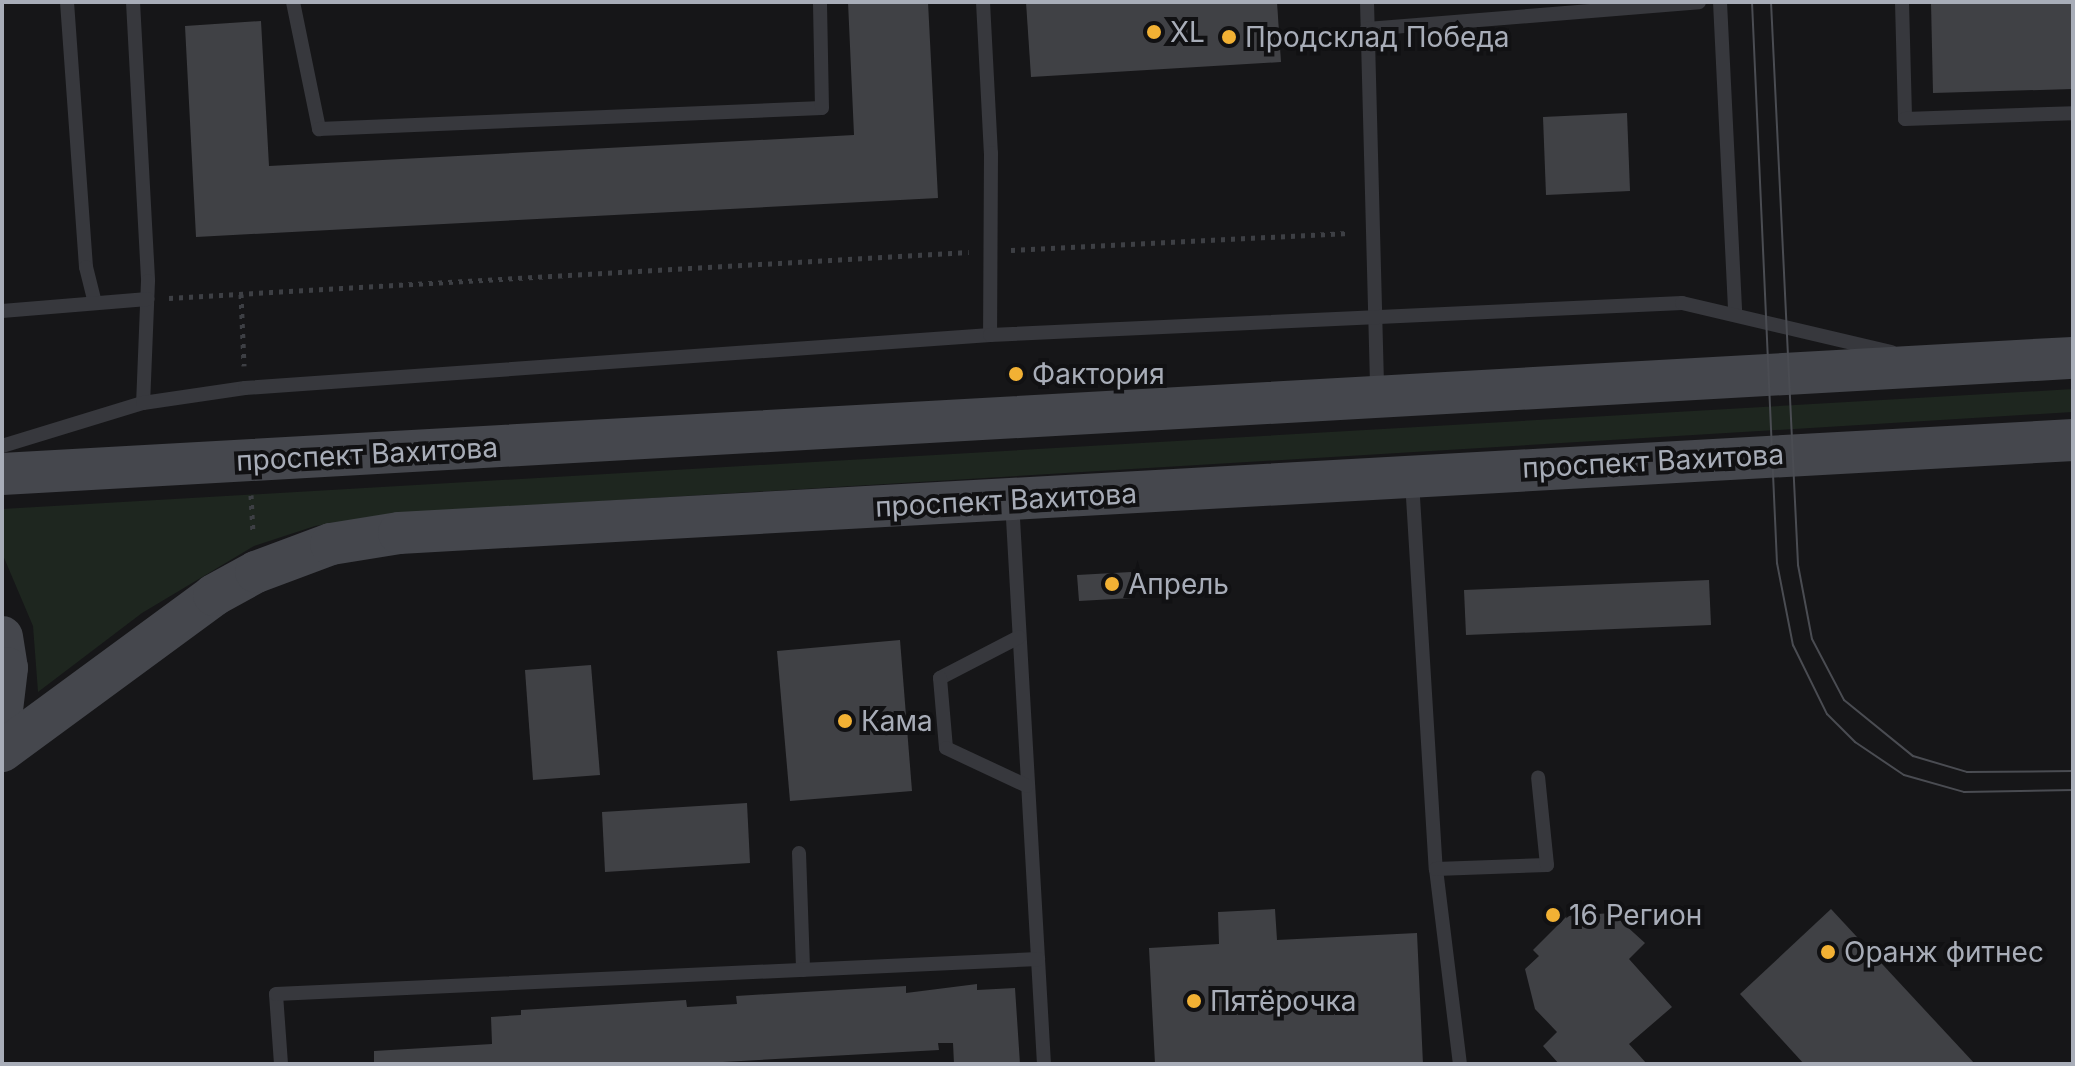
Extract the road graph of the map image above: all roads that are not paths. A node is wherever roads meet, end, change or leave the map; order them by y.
1 (67, 2) edge
2 (133, 2) edge
3 (293, 2) edge
4 (820, 2) edge
5 (983, 2) edge
6 (1367, 2) edge
7 (1699, 2) edge
8 (1720, 2) edge
9 (1902, 2) edge
10 (1367, 29) junction
11 (2073, 113) edge
12 (148, 299) junction
13 (94, 300) junction
14 (2, 311) edge
15 (1735, 312) junction
16 (1375, 319) junction
17 (990, 335) junction
18 (2073, 358) edge
19 (1946, 366) junction
20 (1377, 400) junction
21 (143, 403) junction
22 (2073, 440) edge
23 (2, 446) edge
24 (1411, 473) junction
25 (2, 474) edge
26 (1012, 501) junction
27 (2, 637) edge
28 (1019, 637) junction
29 (2, 710) edge
30 (2, 751) edge
31 (1538, 777) dead end
32 (1027, 786) junction
33 (799, 853) dead end
34 (1436, 869) junction
35 (1038, 959) junction
36 (803, 970) junction
37 (281, 1064) edge
38 (1044, 1064) edge
39 (1460, 1064) edge

1 - 13 lane
2 - 12 lane
3 - 4 lane
5 - 17 lane
6 - 10 lane
7 - 10 lane
8 - 15 lane
9 - 11 lane
10 - 16 lane
12 - 13 lane
12 - 21 lane
13 - 14 lane
15 - 16 lane
15 - 19 lane
16 - 17 lane
16 - 20 lane
17 - 21 lane
18 - 19 main road, проспект Вахитова
19 - 20 main road, проспект Вахитова
20 - 25 main road, проспект Вахитова
21 - 23 lane
22 - 24 main road, проспект Вахитова
24 - 26 main road, проспект Вахитова
24 - 34 lane
26 - 28 lane
26 - 30 main road, проспект Вахитова
27 - 29 main road
28 - 32 lane
28 - 32 lane
31 - 34 lane
32 - 35 lane
33 - 36 lane
34 - 39 lane
35 - 36 lane
35 - 38 lane
36 - 37 lane

